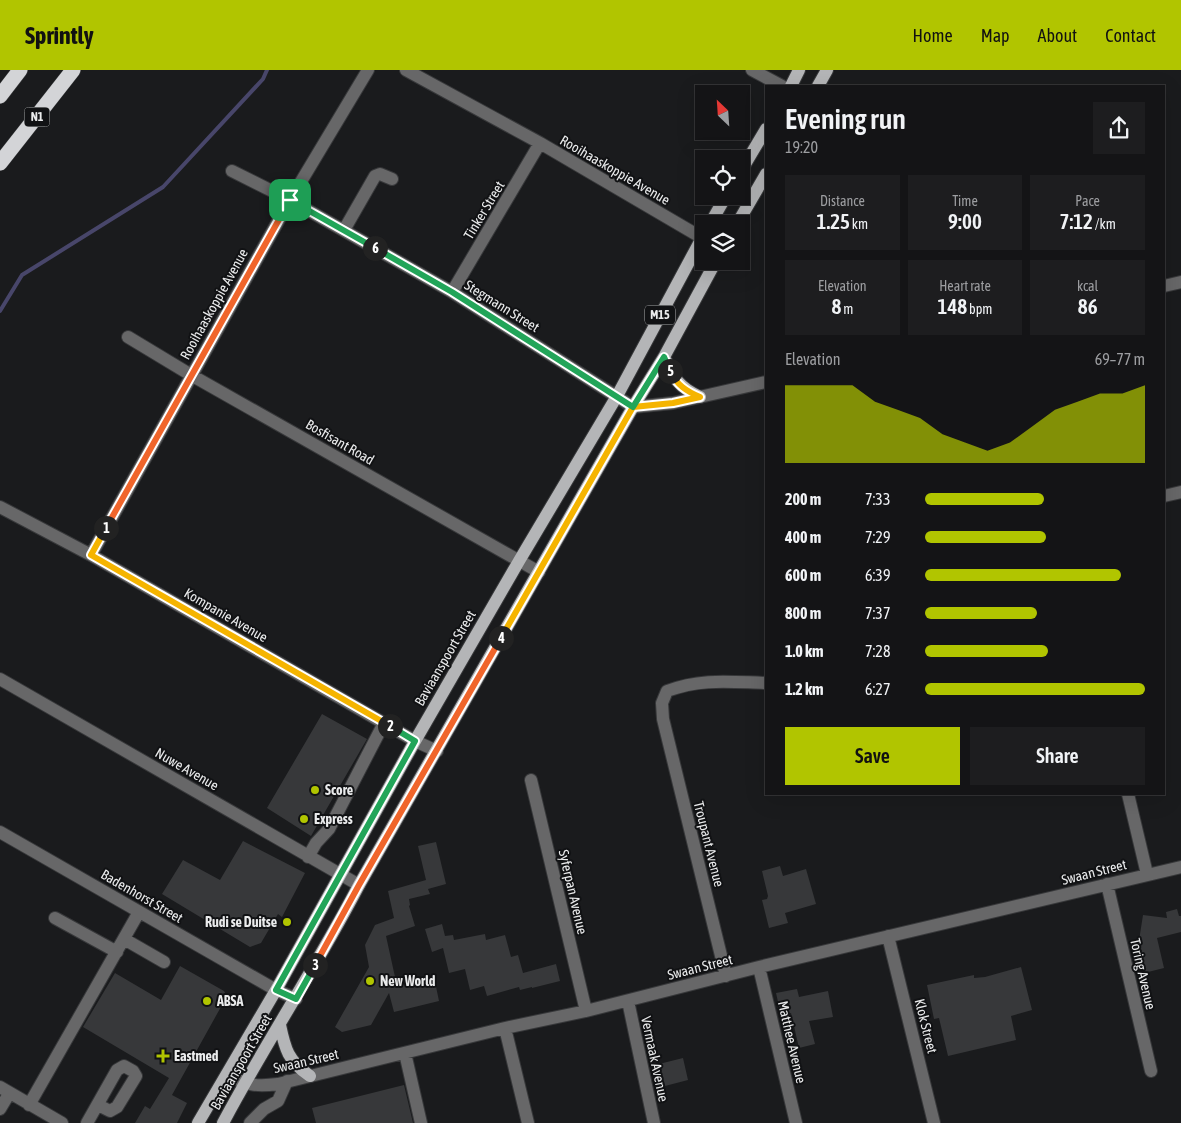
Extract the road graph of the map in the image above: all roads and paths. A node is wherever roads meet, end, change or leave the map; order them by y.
1 (20, 70) edge
2 (73, 70) edge
3 (368, 70) edge
4 (406, 70) edge
5 (752, 70) edge
6 (799, 70) edge
7 (827, 70) edge
8 (780, 85) edge
9 (792, 85) edge
10 (819, 85) edge
11 (0, 96) edge
12 (765, 130) edge
13 (540, 143) junction
14 (750, 156) edge
15 (0, 163) edge
16 (232, 171) dead end
17 (765, 176) edge
18 (392, 179) dead end
19 (290, 200) junction
20 (743, 215) edge
21 (344, 230) junction
22 (695, 232) edge
23 (695, 252) edge
24 (711, 270) edge
25 (1181, 282) edge
26 (1165, 286) edge
27 (452, 292) junction
28 (128, 337) dead end
29 (664, 357) junction
30 (191, 375) junction
31 (765, 382) edge
32 (617, 396) junction
33 (700, 397) junction
34 (633, 407) junction
35 (1181, 492) edge
36 (1165, 496) edge
37 (0, 507) edge
38 (91, 555) junction
39 (519, 561) junction
40 (539, 572) junction
41 (0, 679) edge
42 (765, 683) edge
43 (384, 723) junction
44 (415, 741) junction
45 (437, 751) junction
46 (531, 780) dead end
47 (1128, 795) edge
48 (0, 832) edge
49 (308, 857) junction
50 (1181, 867) edge
51 (1147, 874) junction
52 (339, 875) junction
53 (1106, 884) junction
54 (359, 885) junction
55 (139, 912) junction
56 (55, 918) dead end
57 (888, 936) junction
58 (124, 939) junction
59 (117, 952) junction
60 (164, 962) dead end
61 (760, 968) junction
62 (726, 976) junction
63 (276, 990) junction
64 (296, 999) junction
65 (628, 1001) junction
66 (586, 1011) junction
67 (280, 1025) junction
68 (505, 1028) junction
69 (405, 1053) junction
70 (1151, 1071) dead end
71 (228, 1075) junction
72 (310, 1076) junction
73 (287, 1081) junction
74 (244, 1083) junction
75 (5, 1090) edge
76 (28, 1105) junction
77 (98, 1105) dead end
78 (0, 1109) edge
79 (62, 1123) edge
80 (87, 1123) edge
81 (198, 1123) edge
82 (223, 1123) edge
83 (250, 1123) edge
84 (421, 1123) edge
85 (528, 1123) edge
86 (654, 1123) edge
87 (796, 1123) edge
88 (934, 1123) edge

1 - 11 highway
2 - 15 highway, N1
3 - 19 street, Rooihaaskoppie Avenue
4 - 13 street, Rooihaaskoppie Avenue
5 - 8 street
6 - 9 main road
7 - 10 main road
12 - 14 main road
13 - 22 street, Rooihaaskoppie Avenue
13 - 27 street, Tinker Street
16 - 19 street, Stegmann Street
17 - 20 main road
18 - 21 street
19 - 21 street, Stegmann Street
19 - 30 street, Rooihaaskoppie Avenue
21 - 27 street, Stegmann Street
23 - 32 main road, Baviaanspoort Street / M15
24 - 29 main road, Baviaanspoort Street / M15
25 - 26 street
27 - 32 street, Stegmann Street
28 - 30 street, Bosfisant Road
29 - 33 main road
29 - 34 main road, Baviaanspoort Street / M15
30 - 38 street, Rooihaaskoppie Avenue
30 - 39 street, Bosfisant Road
31 - 33 street
32 - 34 street, Stegmann Street
32 - 39 main road, Baviaanspoort Street / M15
33 - 34 street
34 - 40 main road, Baviaanspoort Street / M15
35 - 36 street
37 - 38 street, Kompanie Avenue
38 - 43 street, Kompanie Avenue
39 - 40 street, Bosfisant Road
39 - 44 main road, Baviaanspoort Street / M15
40 - 45 main road, Baviaanspoort Street / M15
41 - 49 street, Nuwe Avenue
42 - 62 street, Troupant Avenue
43 - 44 street, Kompanie Avenue
43 - 49 street
44 - 45 street, Kompanie Avenue
44 - 52 main road, Baviaanspoort Street / M15
45 - 54 main road, Baviaanspoort Street / M15
46 - 66 street, Syferpan Avenue
47 - 51 street
48 - 55 street, Badenhorst Street
49 - 52 street, Nuwe Avenue
50 - 51 street, Swaan Street
51 - 53 street, Swaan Street
52 - 54 street, Nuwe Avenue
52 - 63 main road, Baviaanspoort Street / M15
53 - 57 street, Swaan Street
53 - 70 street, Toring Avenue
54 - 64 main road, Baviaanspoort Street / M15
55 - 58 street
55 - 63 street, Badenhorst Street
56 - 59 street
57 - 61 street, Swaan Street
57 - 88 street, Klok Street
58 - 59 street
58 - 60 street
59 - 76 street
61 - 62 street, Swaan Street
61 - 87 street, Matthee Avenue
62 - 65 street, Swaan Street
63 - 64 street, Badenhorst Street
63 - 71 main road, Baviaanspoort Street / M15
64 - 67 main road, Baviaanspoort Street / M15
65 - 66 street, Swaan Street
65 - 86 street, Vermaak Avenue
66 - 68 street, Swaan Street
67 - 72 main road
67 - 74 main road, Baviaanspoort Street / M15
68 - 69 street, Swaan Street
68 - 85 street
69 - 72 street, Swaan Street
69 - 84 street
71 - 74 street, Swaan Street
71 - 81 main road, Baviaanspoort Street / M15
72 - 73 street, Swaan Street
73 - 74 street, Swaan Street
73 - 83 street
74 - 82 main road, Baviaanspoort Street / M15
75 - 76 street
75 - 78 street
76 - 79 street
77 - 80 street

